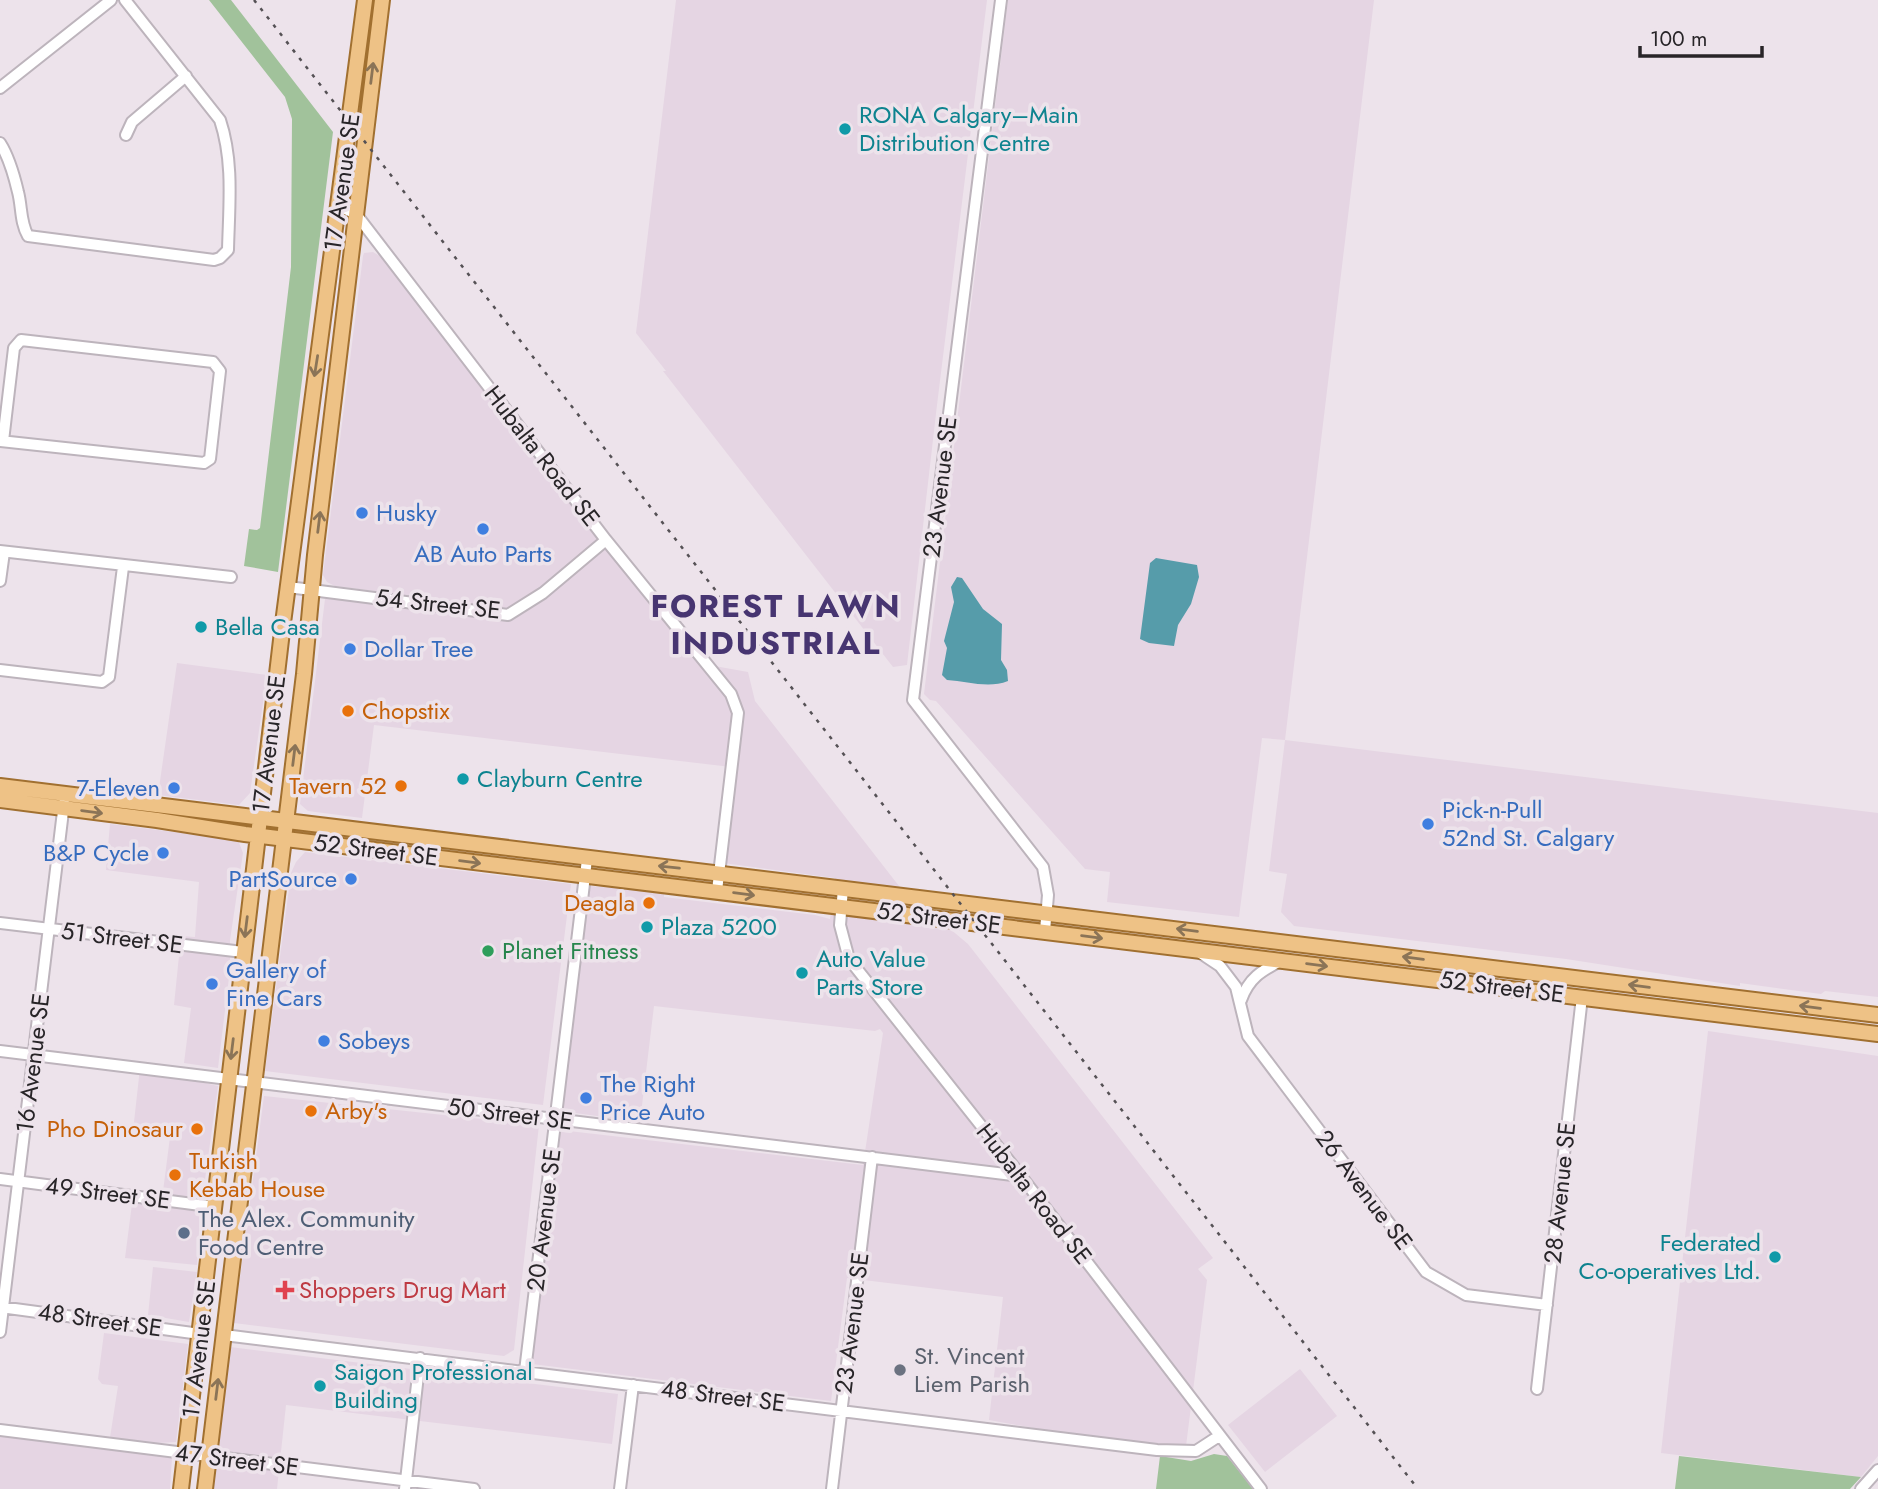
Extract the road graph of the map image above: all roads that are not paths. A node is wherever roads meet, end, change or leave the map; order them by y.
1 (111, 0) edge
2 (125, 0) edge
3 (365, 0) edge
4 (382, 0) edge
5 (1001, 0) edge
6 (186, 76) junction
7 (0, 88) edge
8 (126, 135) dead end
9 (0, 143) edge
10 (339, 206) junction
11 (356, 214) junction
12 (1, 441) edge
13 (606, 540) junction
14 (2, 551) edge
15 (123, 566) junction
16 (231, 577) dead end
17 (0, 581) edge
18 (288, 587) junction
19 (312, 590) junction
20 (0, 670) edge
21 (0, 786) edge
22 (0, 800) edge
23 (65, 801) junction
24 (260, 819) junction
25 (286, 822) junction
26 (257, 836) junction
27 (284, 839) junction
28 (587, 859) junction
29 (719, 873) junction
30 (586, 875) junction
31 (843, 888) junction
32 (717, 891) junction
33 (841, 906) junction
34 (1047, 913) junction
35 (0, 923) edge
36 (49, 929) junction
37 (1045, 932) junction
38 (1196, 950) junction
39 (243, 952) junction
40 (1282, 960) junction
41 (1582, 997) junction
42 (1241, 1000) junction
43 (1878, 1015) edge
44 (1878, 1034) edge
45 (0, 1051) edge
46 (34, 1055) junction
47 (228, 1080) junction
48 (253, 1083) junction
49 (556, 1120) junction
50 (872, 1157) junction
51 (1021, 1176) junction
52 (0, 1180) edge
53 (18, 1182) junction
54 (216, 1207) junction
55 (1547, 1306) junction
56 (1, 1307) edge
57 (0, 1332) edge
58 (200, 1334) junction
59 (223, 1335) junction
60 (419, 1358) junction
61 (525, 1371) junction
62 (633, 1385) junction
63 (1537, 1389) dead end
64 (841, 1411) junction
65 (0, 1430) edge
66 (1219, 1436) junction
67 (185, 1455) junction
68 (209, 1457) junction
69 (1878, 1470) edge
70 (405, 1485) edge
71 (181, 1489) edge
72 (205, 1489) edge
73 (474, 1489) edge
74 (620, 1489) edge
75 (832, 1489) edge
76 (1261, 1489) edge
77 (1861, 1489) edge

1 - 7 street
2 - 6 street
3 - 10 main road, 17 Avenue SE
11 -> 4 main road, 17 Avenue SE
5 - 34 street, 23 Avenue SE
6 - 8 street
6 - 9 street
10 - 11 street, Hubalta Road SE
10 -> 18 main road, 17 Avenue SE
11 - 13 street, Hubalta Road SE
19 -> 11 main road, 17 Avenue SE
12 - 12 street
13 - 19 street, 54 Street SE
13 - 29 street, Hubalta Road SE
14 - 15 street
14 - 17 street
15 - 16 street
15 - 20 street
18 - 19 street, 54 Street SE
18 - 24 main road, 17 Avenue SE
25 -> 19 main road, 17 Avenue SE
21 - 23 main road, 52 Street SE
22 - 23 main road, 52 Street SE
23 - 24 main road, 52 Street SE
23 -> 26 main road, 52 Street SE
23 - 36 street, 16 Avenue SE
24 - 25 main road, 52 Street SE
24 - 26 main road, 17 Avenue SE
25 - 27 main road, 17 Avenue SE
25 - 28 main road, 52 Street SE
26 - 27 main road, 52 Street SE
26 -> 39 main road, 17 Avenue SE
27 -> 30 main road, 52 Street SE
27 - 48 main road, 17 Avenue SE
29 -> 28 main road, 52 Street SE
28 - 30 street, 20 Avenue SE
29 - 31 main road, 52 Street SE
29 - 32 street
30 - 32 main road, 52 Street SE
30 - 49 street, 20 Avenue SE
31 - 33 street, Hubalta Road SE
31 - 34 main road, 52 Street SE
32 -> 33 main road, 52 Street SE
33 - 37 main road, 52 Street SE
33 - 51 street, Hubalta Road SE
34 - 37 street, 23 Avenue SE
43 -> 34 main road, 52 Street SE
35 - 36 street, 51 Street SE
36 - 39 street, 51 Street SE
36 - 46 street, 16 Avenue SE
37 -> 38 main road, 52 Street SE
38 - 40 main road, 52 Street SE
38 - 42 street, 26 Avenue SE
39 -> 47 main road, 17 Avenue SE
40 -> 41 main road, 52 Street SE
40 - 42 street
41 - 44 main road, 52 Street SE
41 - 55 street, 28 Avenue SE
42 - 55 street, 26 Avenue SE
45 - 46 street, 50 Street SE
46 - 47 street, 50 Street SE
46 - 53 street, 16 Avenue SE
47 - 48 street, 50 Street SE
47 - 54 main road, 17 Avenue SE
48 - 49 street, 50 Street SE
48 - 59 main road, 17 Avenue SE
49 - 50 street, 50 Street SE
49 - 61 street, 20 Avenue SE
50 - 51 street, 50 Street SE
50 - 64 street, 23 Avenue SE
51 - 66 street, Hubalta Road SE
52 - 53 street, 49 Street SE
53 - 54 street, 49 Street SE
53 - 56 street, 16 Avenue SE
54 - 58 main road, 17 Avenue SE
55 - 63 street, 28 Avenue SE
56 - 57 street, 16 Avenue SE
56 - 58 street, 48 Street SE
58 - 67 main road, 17 Avenue SE
59 - 60 street, 48 Street SE
68 -> 59 main road, 17 Avenue SE
60 - 61 street, 48 Street SE
60 - 70 street
61 - 62 street, 48 Street SE
62 - 64 street, 48 Street SE
62 - 74 street
64 - 66 street, 48 Street SE
64 - 75 street, 23 Avenue SE
65 - 67 street, 47 Street SE
66 - 76 street, Hubalta Road SE
67 - 68 street, 47 Street SE
67 - 71 main road, 17 Avenue SE
68 - 70 street, 47 Street SE
68 - 72 main road, 17 Avenue SE
69 - 77 street
70 - 73 street, 47 Street SE

